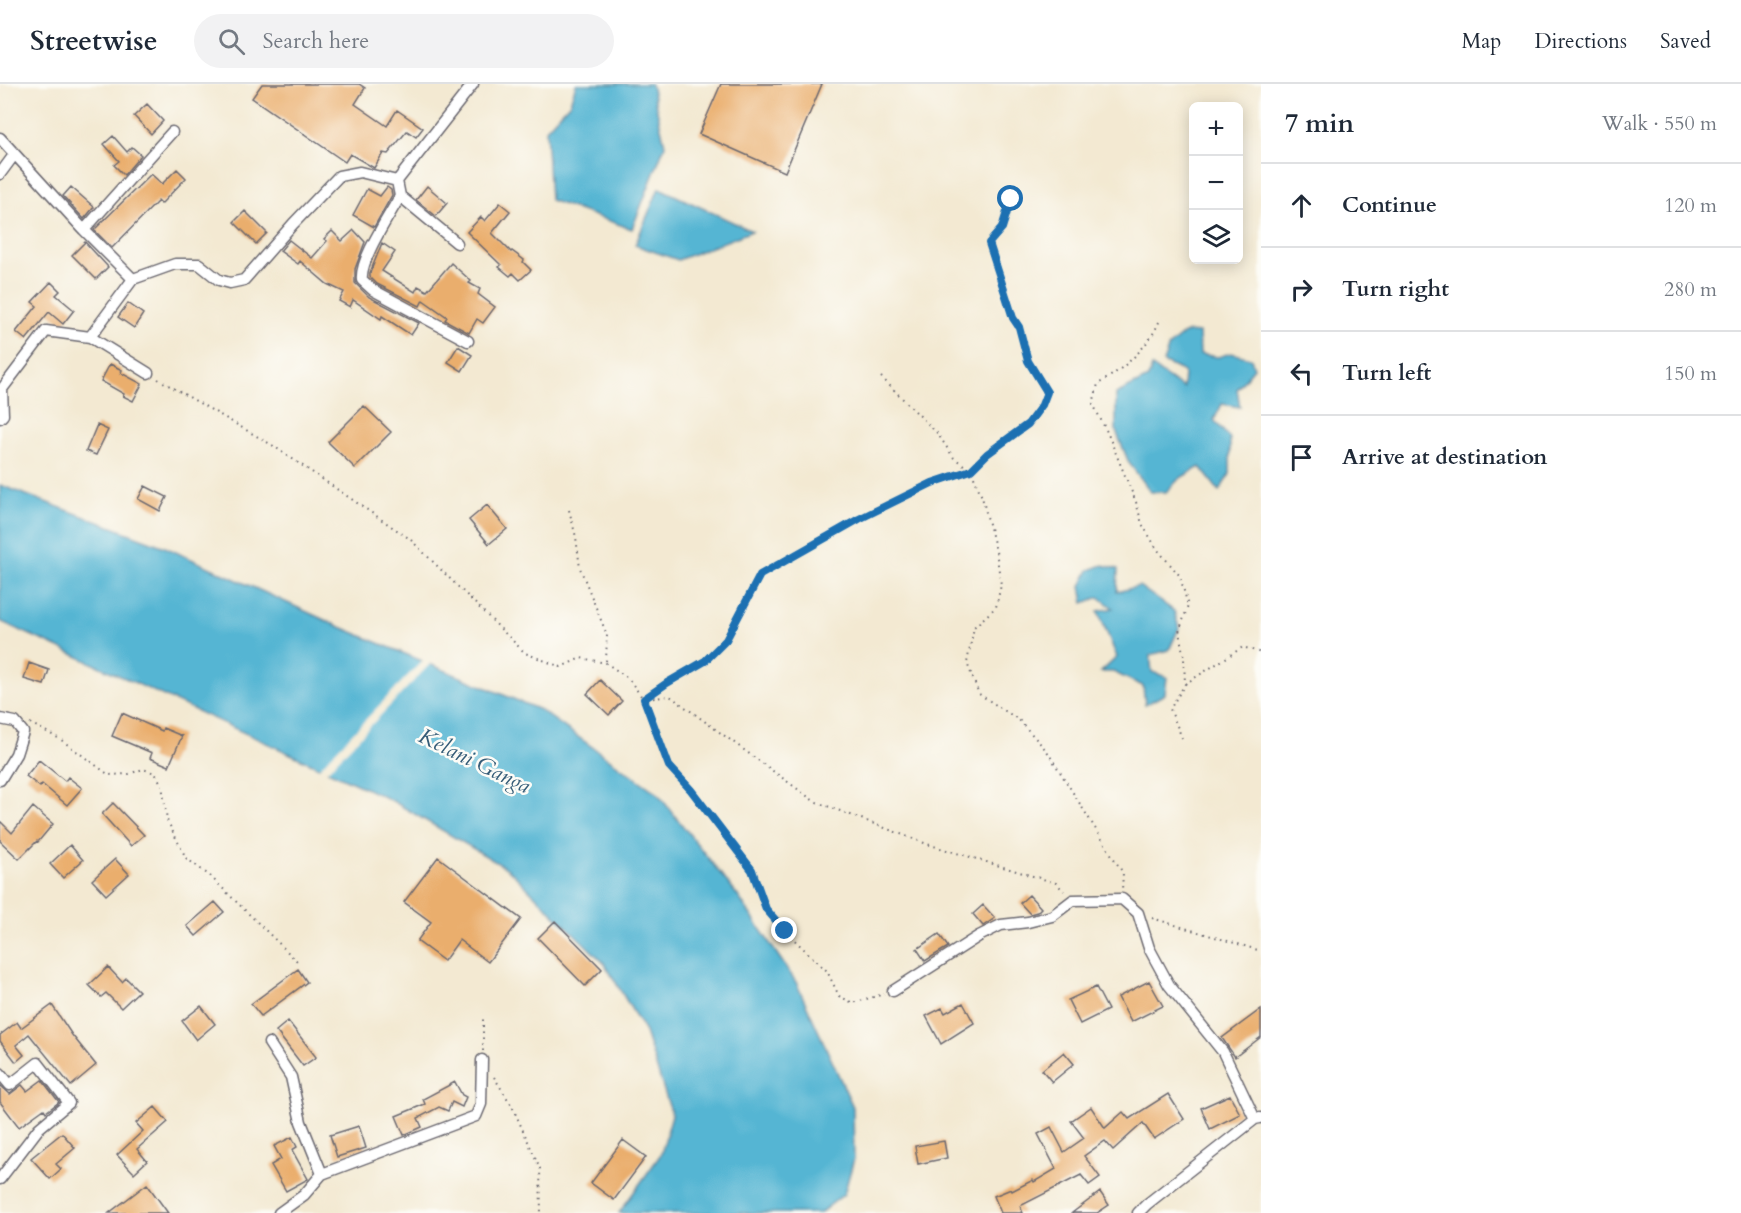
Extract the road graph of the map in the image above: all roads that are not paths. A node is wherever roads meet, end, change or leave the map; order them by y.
1 (473, 84) edge
2 (172, 132) dead end
3 (0, 138) edge
4 (14, 155) junction
5 (0, 174) edge
6 (397, 182) junction
7 (400, 196) junction
8 (84, 230) junction
9 (457, 243) dead end
10 (133, 279) junction
11 (90, 337) junction
12 (468, 341) dead end
13 (148, 373) road end
14 (0, 418) edge
15 (0, 719) edge
16 (0, 780) edge
17 (893, 991) road end
18 (269, 1043) dead end
19 (482, 1060) road end
20 (0, 1073) edge
21 (1258, 1119) edge
22 (322, 1174) junction
23 (0, 1179) edge
24 (279, 1213) edge
25 (1138, 1213) edge

1 - 6 street
2 - 8 street
3 - 4 street
4 - 5 street
4 - 8 street
6 - 7 street
6 - 10 street
7 - 9 street
7 - 12 street
8 - 10 street
10 - 11 street
11 - 13 street
11 - 14 street
15 - 16 street
17 - 21 street
18 - 22 street
19 - 22 street
20 - 23 street
21 - 25 street
22 - 24 street

